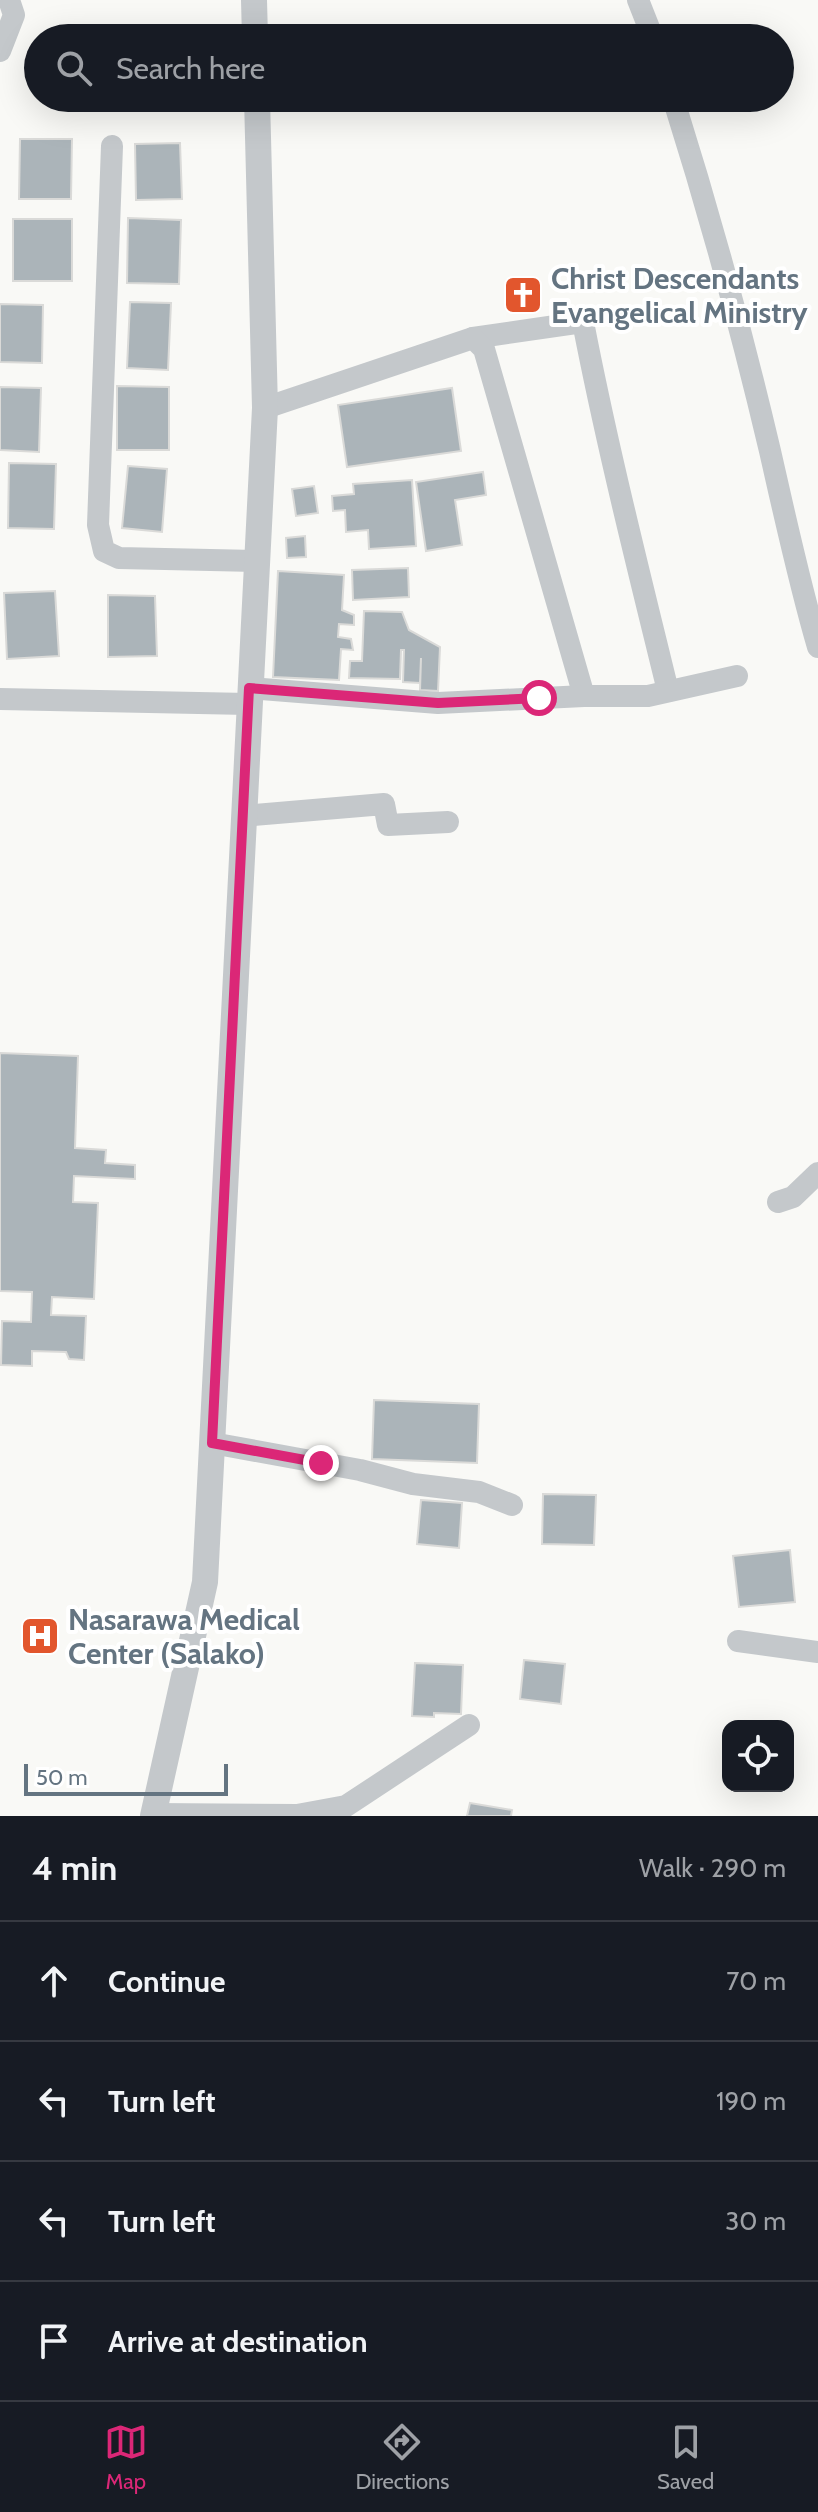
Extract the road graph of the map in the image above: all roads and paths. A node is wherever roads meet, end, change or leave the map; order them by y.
1 (9, 0) edge
2 (254, 0) edge
3 (638, 0) edge
4 (255, 24) edge
5 (647, 24) edge
6 (0, 51) edge
7 (257, 112) edge
8 (677, 112) edge
9 (112, 146) dead end
10 (473, 338) junction
11 (265, 408) junction
12 (256, 561) junction
13 (818, 647) edge
14 (737, 676) dead end
15 (668, 691) junction
16 (249, 696) junction
17 (584, 696) junction
18 (0, 699) edge
19 (243, 816) junction
20 (448, 822) dead end
21 (818, 1173) edge
22 (778, 1202) dead end
23 (212, 1443) junction
24 (512, 1505) dead end
25 (738, 1641) dead end
26 (818, 1652) edge
27 (469, 1725) dead end
28 (346, 1806) junction
29 (153, 1815) edge
30 (370, 1816) edge

1 - 6 street
2 - 4 street
3 - 5 street
7 - 11 street
8 - 13 street
9 - 12 street
10 - 11 street
10 - 15 street
10 - 17 street
11 - 12 street
12 - 16 street
14 - 15 street
15 - 17 street
16 - 17 street
16 - 18 street
16 - 19 street
19 - 20 street
19 - 23 street
21 - 22 street
23 - 24 street
23 - 29 street
25 - 26 street
27 - 28 street
28 - 29 street
28 - 30 street

